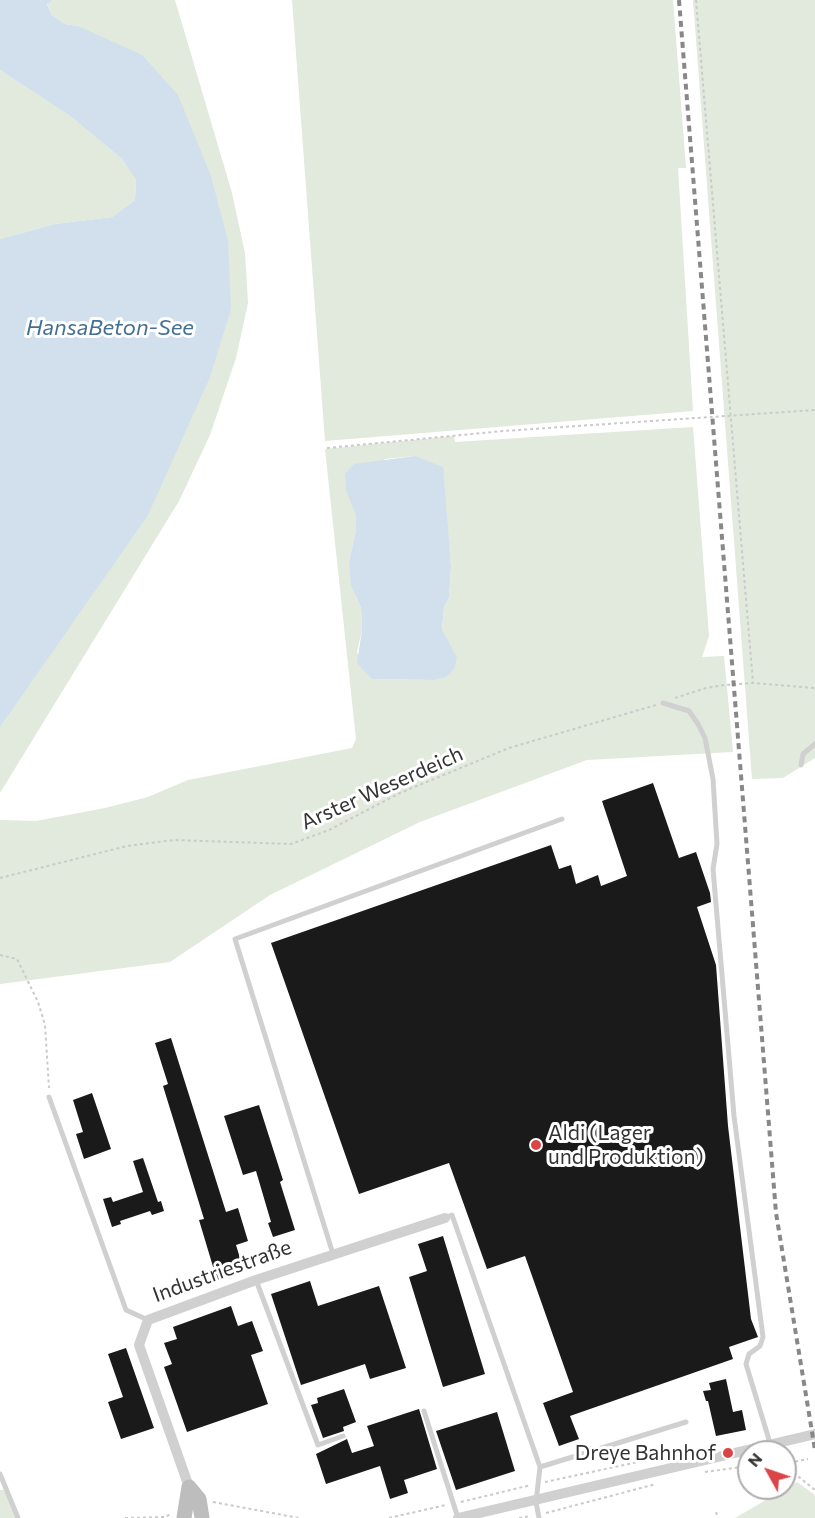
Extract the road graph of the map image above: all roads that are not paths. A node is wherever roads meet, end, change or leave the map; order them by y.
1 (663, 703) road end
2 (815, 744) edge
3 (801, 765) dead end
4 (562, 819) dead end
5 (49, 1097) road end
6 (445, 1218) joint
7 (333, 1254) junction
8 (256, 1280) junction
9 (148, 1320) junction
10 (424, 1411) dead end
11 (686, 1422) dead end
12 (815, 1434) edge
13 (343, 1436) dead end
14 (769, 1440) edge
15 (785, 1440) edge
16 (737, 1451) edge
17 (540, 1467) junction
18 (0, 1474) edge
19 (189, 1487) junction
20 (536, 1502) junction
21 (185, 1516) edge
22 (538, 1516) edge
23 (18, 1518) edge
24 (202, 1518) edge
25 (458, 1518) edge

1 - 14 lane
2 - 3 lane
4 - 7 lane
5 - 9 lane
6 - 7 street, Industriestraße
6 - 17 lane
7 - 8 street, Industriestraße
8 - 9 street, Industriestraße
8 - 13 lane
9 - 19 street, Industriestraße
10 - 25 lane
11 - 17 lane
12 - 15 street
16 - 20 street
17 - 20 lane
18 - 23 lane
19 - 21 street, Industriestraße
19 - 24 street, Industriestraße
20 - 22 lane
20 - 25 street

